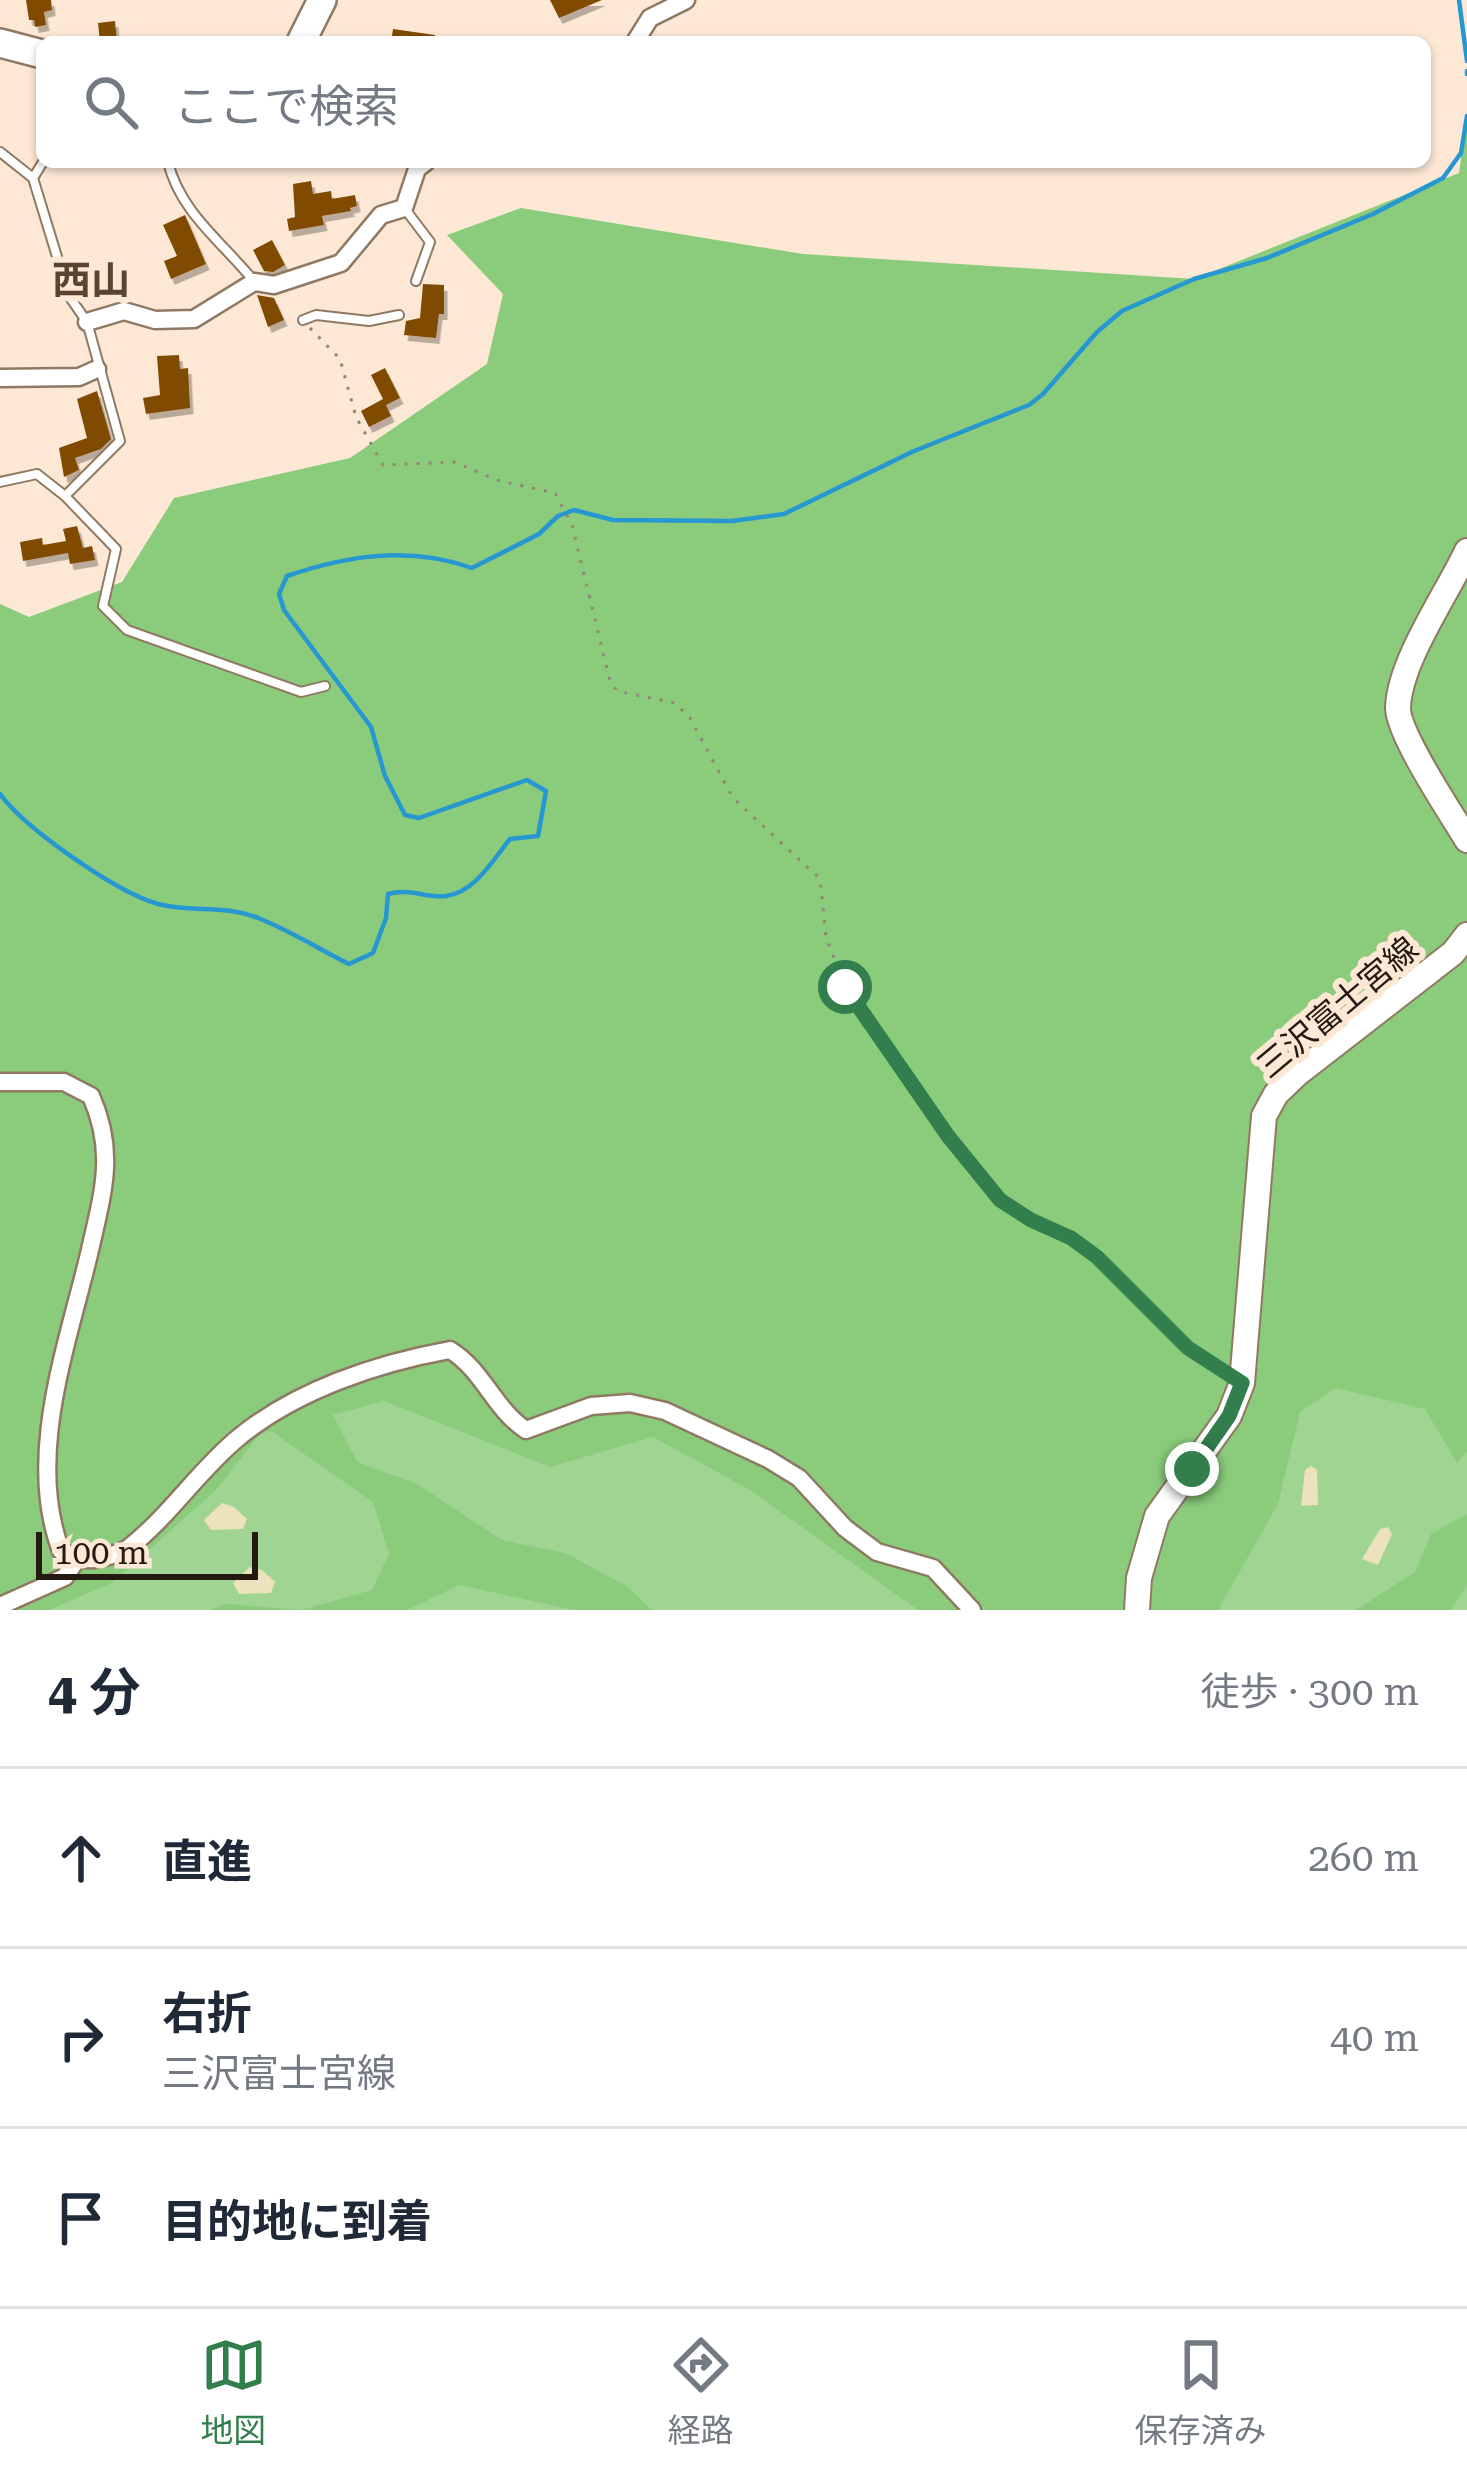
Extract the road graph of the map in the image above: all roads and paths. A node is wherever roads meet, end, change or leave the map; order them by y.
1 (322, 0) edge
2 (686, 0) edge
3 (664, 4) edge
4 (304, 36) edge
5 (639, 36) edge
6 (0, 44) edge
7 (36, 52) edge
8 (0, 152) edge
9 (40, 168) edge
10 (170, 168) edge
11 (418, 168) edge
12 (33, 178) junction
13 (404, 208) junction
14 (416, 281) dead end
15 (254, 282) junction
16 (399, 315) dead end
17 (303, 320) joint
18 (87, 322) junction
19 (97, 369) junction
20 (0, 378) edge
21 (0, 482) edge
22 (65, 496) junction
23 (1467, 551) edge
24 (325, 686) dead end
25 (1467, 840) edge
26 (1467, 935) edge
27 (0, 1082) edge
28 (1242, 1383) junction
29 (77, 1559) junction
30 (0, 1606) edge
31 (973, 1610) edge
32 (1137, 1610) edge

1 - 4 main road
2 - 3 street
3 - 5 street
6 - 7 main road
8 - 12 lane
9 - 12 lane
10 - 15 lane
11 - 13 street
12 - 18 lane
13 - 14 lane
13 - 15 street
15 - 18 street
16 - 17 lane
17 - 28 path
18 - 19 lane
19 - 20 street
19 - 22 lane
21 - 22 lane
22 - 24 lane
23 - 25 main road
26 - 28 main road, 三沢富士宮線
27 - 29 street
28 - 32 main road, 三沢富士宮線
29 - 30 street
29 - 31 street

